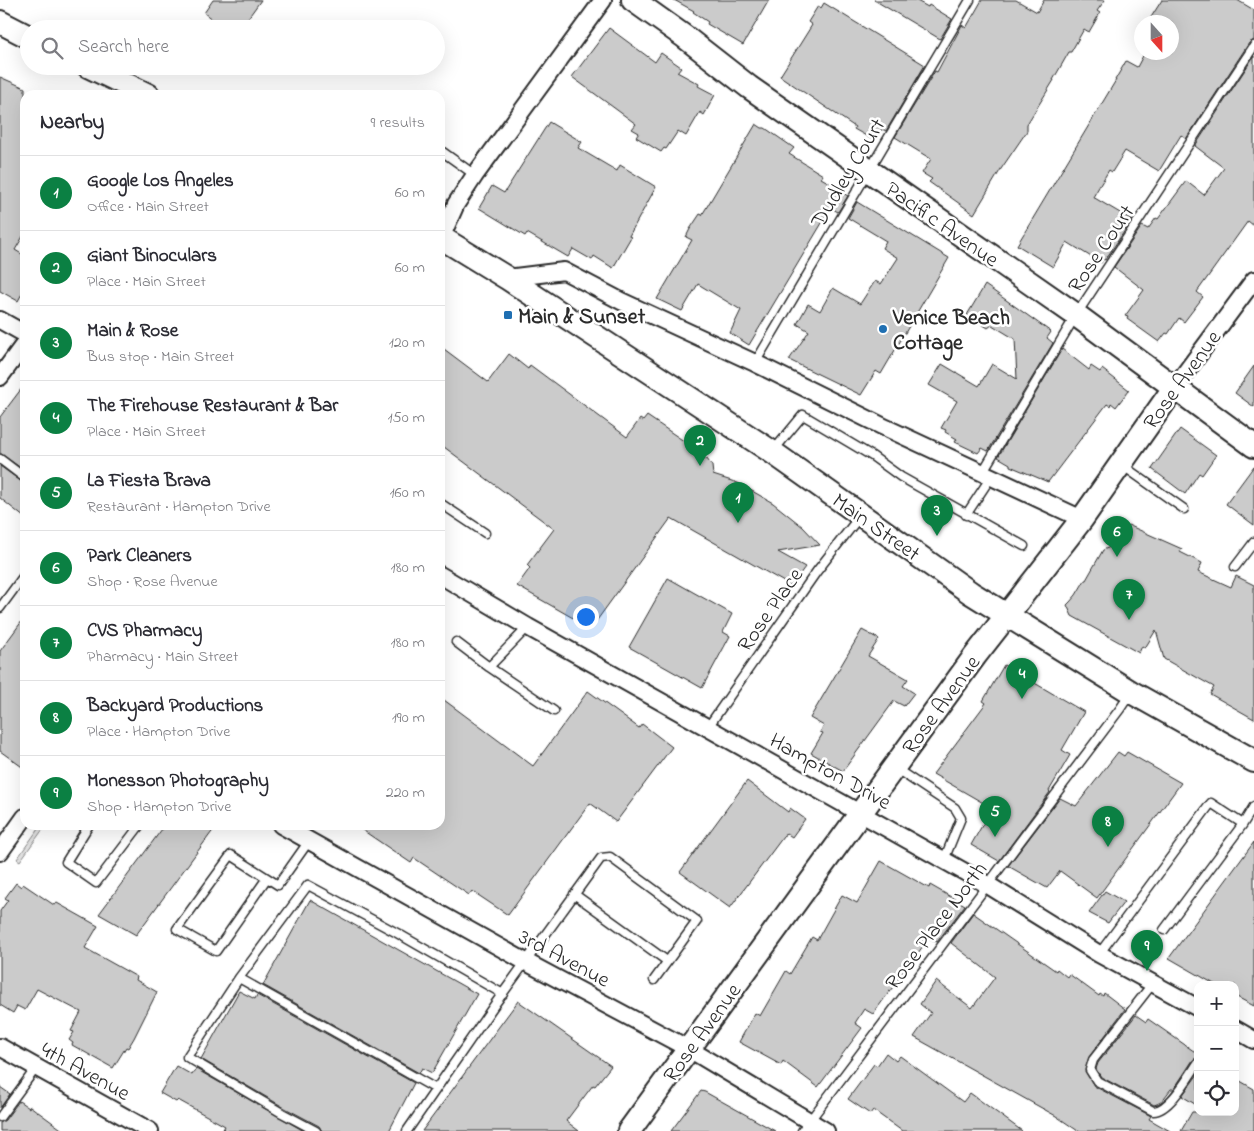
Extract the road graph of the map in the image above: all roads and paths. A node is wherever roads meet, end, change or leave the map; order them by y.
1 (603, 0) edge
2 (970, 0) edge
3 (639, 2) edge
4 (0, 22) edge
5 (20, 32) edge
6 (1254, 46) edge
7 (107, 75) edge
8 (138, 90) edge
9 (445, 154) edge
10 (868, 171) junction
11 (475, 175) junction
12 (445, 227) edge
13 (445, 241) edge
14 (507, 278) junction
15 (1254, 280) edge
16 (1076, 315) junction
17 (0, 320) edge
18 (20, 331) edge
19 (20, 349) edge
20 (755, 363) junction
21 (0, 377) edge
22 (1174, 388) junction
23 (1254, 446) edge
24 (772, 452) junction
25 (0, 459) edge
26 (1121, 464) junction
27 (20, 474) edge
28 (986, 475) junction
29 (445, 506) edge
30 (1184, 509) dead end
31 (861, 514) junction
32 (966, 514) junction
33 (1082, 519) junction
34 (485, 534) dead end
35 (1254, 542) edge
36 (1024, 546) dead end
37 (1235, 567) dead end
38 (445, 578) edge
39 (20, 581) edge
40 (0, 608) edge
41 (1008, 616) junction
42 (528, 627) junction
43 (456, 642) dead end
44 (490, 667) junction
45 (1131, 692) junction
46 (554, 710) dead end
47 (708, 727) junction
48 (1254, 760) edge
49 (894, 767) junction
50 (1254, 806) edge
51 (860, 813) junction
52 (20, 824) edge
53 (1243, 824) junction
54 (86, 830) edge
55 (136, 830) edge
56 (290, 830) edge
57 (309, 841) junction
58 (0, 852) edge
59 (944, 860) junction
60 (267, 878) junction
61 (988, 885) junction
62 (574, 894) junction
63 (1164, 930) dead end
64 (1100, 954) junction
65 (667, 961) junction
66 (526, 962) junction
67 (239, 978) junction
68 (654, 980) dead end
69 (1153, 983) junction
70 (503, 994) junction
71 (1194, 1006) edge
72 (1239, 1031) edge
73 (1254, 1040) edge
74 (0, 1047) edge
75 (689, 1049) junction
76 (36, 1068) junction
77 (1194, 1068) edge
78 (436, 1089) junction
79 (0, 1117) edge
80 (805, 1126) edge
81 (150, 1131) edge
82 (316, 1131) edge
83 (407, 1131) edge
84 (629, 1131) edge
85 (826, 1131) edge

1 - 11 street
2 - 10 lane, Dudley Court
3 - 10 street, Pacific Avenue
4 - 5 street
6 - 16 lane, Rose Court
7 - 8 street
9 - 11 lane
10 - 16 street, Pacific Avenue
10 - 20 lane, Dudley Court
11 - 12 street
13 - 14 street, Main Street
14 - 20 street
14 - 24 street, Main Street
15 - 22 street, Rose Avenue
16 - 22 street, Pacific Avenue
16 - 28 lane, Rose Court
17 - 18 street
19 - 21 street
20 - 28 street
22 - 23 street, Pacific Avenue
22 - 26 street, Rose Avenue
24 - 31 street, Main Street
24 - 32 lane
25 - 27 lane
26 - 30 lane
26 - 33 street, Rose Avenue
28 - 32 lane, Rose Court
28 - 33 street
29 - 34 lane
31 - 41 street, Main Street
31 - 47 lane, Rose Place
32 - 36 lane
33 - 41 street, Rose Avenue
35 - 37 lane
38 - 42 street, Hampton Drive
39 - 40 lane
41 - 45 street, Main Street
41 - 49 street, Rose Avenue
42 - 44 lane
42 - 47 street, Hampton Drive
43 - 44 lane
44 - 46 lane
45 - 48 street, Main Street
45 - 61 lane, Rose Place North
47 - 51 street, Hampton Drive
49 - 51 street, Rose Avenue
49 - 59 lane
50 - 53 lane
51 - 59 street, Hampton Drive
51 - 75 street, Rose Avenue
52 - 58 street
53 - 63 lane
53 - 64 lane
54 - 55 lane
56 - 57 street, 3rd Avenue
57 - 60 lane
57 - 66 street, 3rd Avenue
59 - 61 street, Hampton Drive
60 - 60 lane
61 - 64 street, Hampton Drive
61 - 80 lane, Rose Place North
62 - 65 lane
62 - 65 lane
62 - 66 lane
64 - 69 street, Hampton Drive
65 - 68 lane
66 - 70 lane
66 - 75 street, 3rd Avenue
67 - 70 lane
67 - 78 lane
67 - 82 lane
69 - 71 street, Hampton Drive
69 - 77 lane
70 - 78 lane
72 - 73 street
74 - 76 street, 4th Avenue
75 - 80 street, 3rd Avenue
75 - 84 street, Rose Avenue
76 - 79 lane
76 - 81 street, 4th Avenue
78 - 83 lane
80 - 85 street, 3rd Avenue

